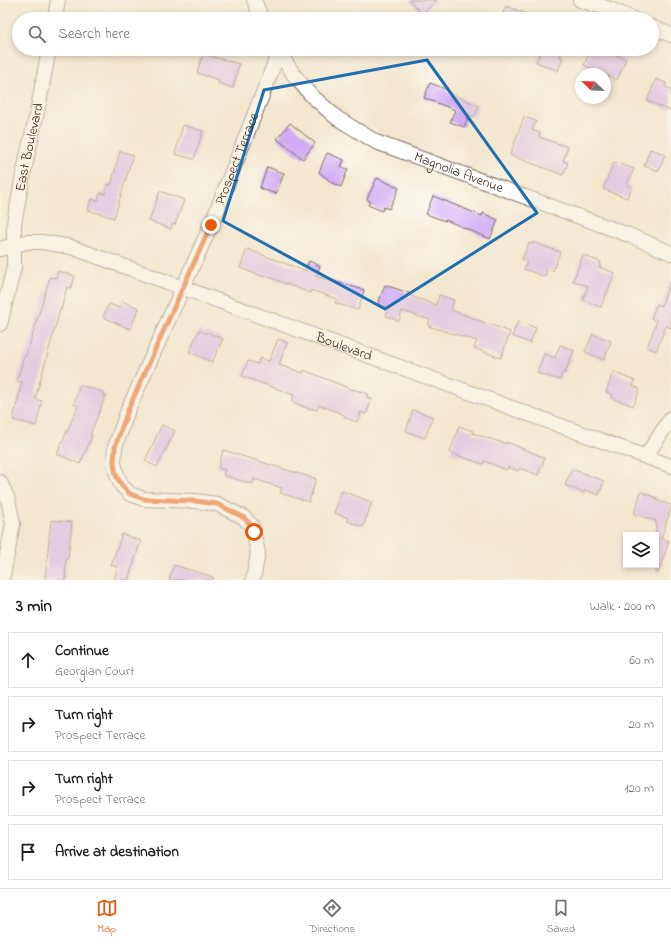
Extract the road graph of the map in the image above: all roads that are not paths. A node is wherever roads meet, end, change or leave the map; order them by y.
1 (58, 0) edge
2 (254, 0) edge
3 (580, 0) edge
4 (56, 12) edge
5 (259, 12) edge
6 (617, 12) edge
7 (659, 30) edge
8 (671, 35) edge
9 (48, 56) edge
10 (276, 56) edge
11 (281, 56) edge
12 (14, 245) junction
13 (0, 249) edge
14 (671, 253) edge
15 (184, 288) junction
16 (0, 324) edge
17 (671, 418) edge
18 (646, 456) junction
19 (671, 466) edge
20 (0, 482) edge
21 (254, 578) edge
22 (2, 580) edge

1 - 4 street
2 - 5 street
3 - 6 street
7 - 8 street
9 - 12 street, East Boulevard
10 - 15 street, Prospect Terrace
11 - 14 street, Magnolia Avenue
12 - 13 street, Boulevard
12 - 15 street, Boulevard
12 - 16 street, East Boulevard
15 - 18 street, Boulevard
15 - 21 street, Prospect Terrace
17 - 18 street
18 - 19 street, Boulevard
20 - 22 street

